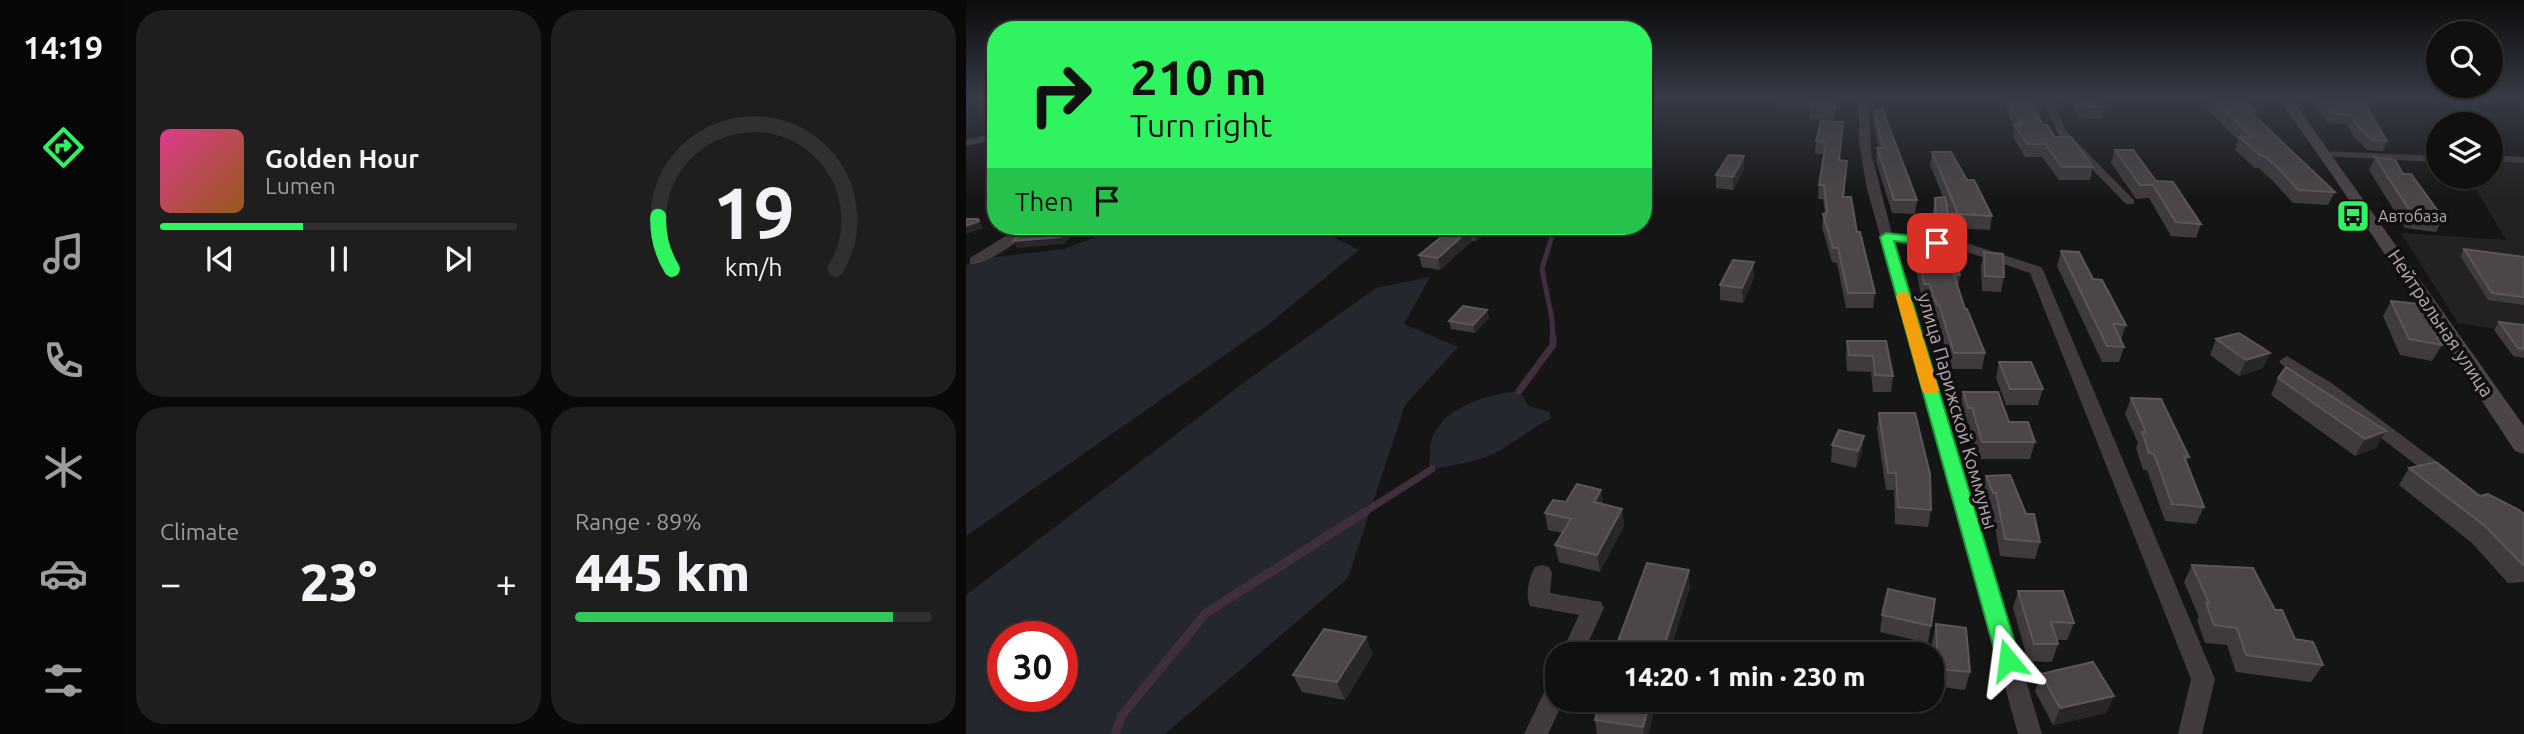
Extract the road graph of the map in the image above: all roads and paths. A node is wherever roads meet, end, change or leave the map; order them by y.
1 (1862, 132) edge
2 (2062, 132) edge
3 (2309, 132) edge
4 (987, 138) edge
5 (966, 144) edge
6 (2324, 153) junction
7 (2426, 158) edge
8 (2503, 159) edge
9 (2524, 160) edge
10 (2130, 202) dead end
11 (1018, 235) edge
12 (1886, 237) junction
13 (975, 261) dead end
14 (2287, 361) dead end
15 (2524, 445) edge
16 (2456, 485) edge
17 (1542, 573) dead end
18 (1577, 642) edge
19 (1546, 712) edge
20 (1536, 734) edge
21 (2029, 734) edge
22 (2190, 734) edge

1 - 12 street, улица Парижской Коммуны
2 - 10 street
3 - 6 main road, Нейтральная улица
4 - 5 street
6 - 7 street
6 - 15 main road, Нейтральная улица
8 - 9 street
11 - 13 street
12 - 21 street, улица Парижской Коммуны
12 - 22 street
14 - 16 street
17 - 18 street
19 - 20 street

